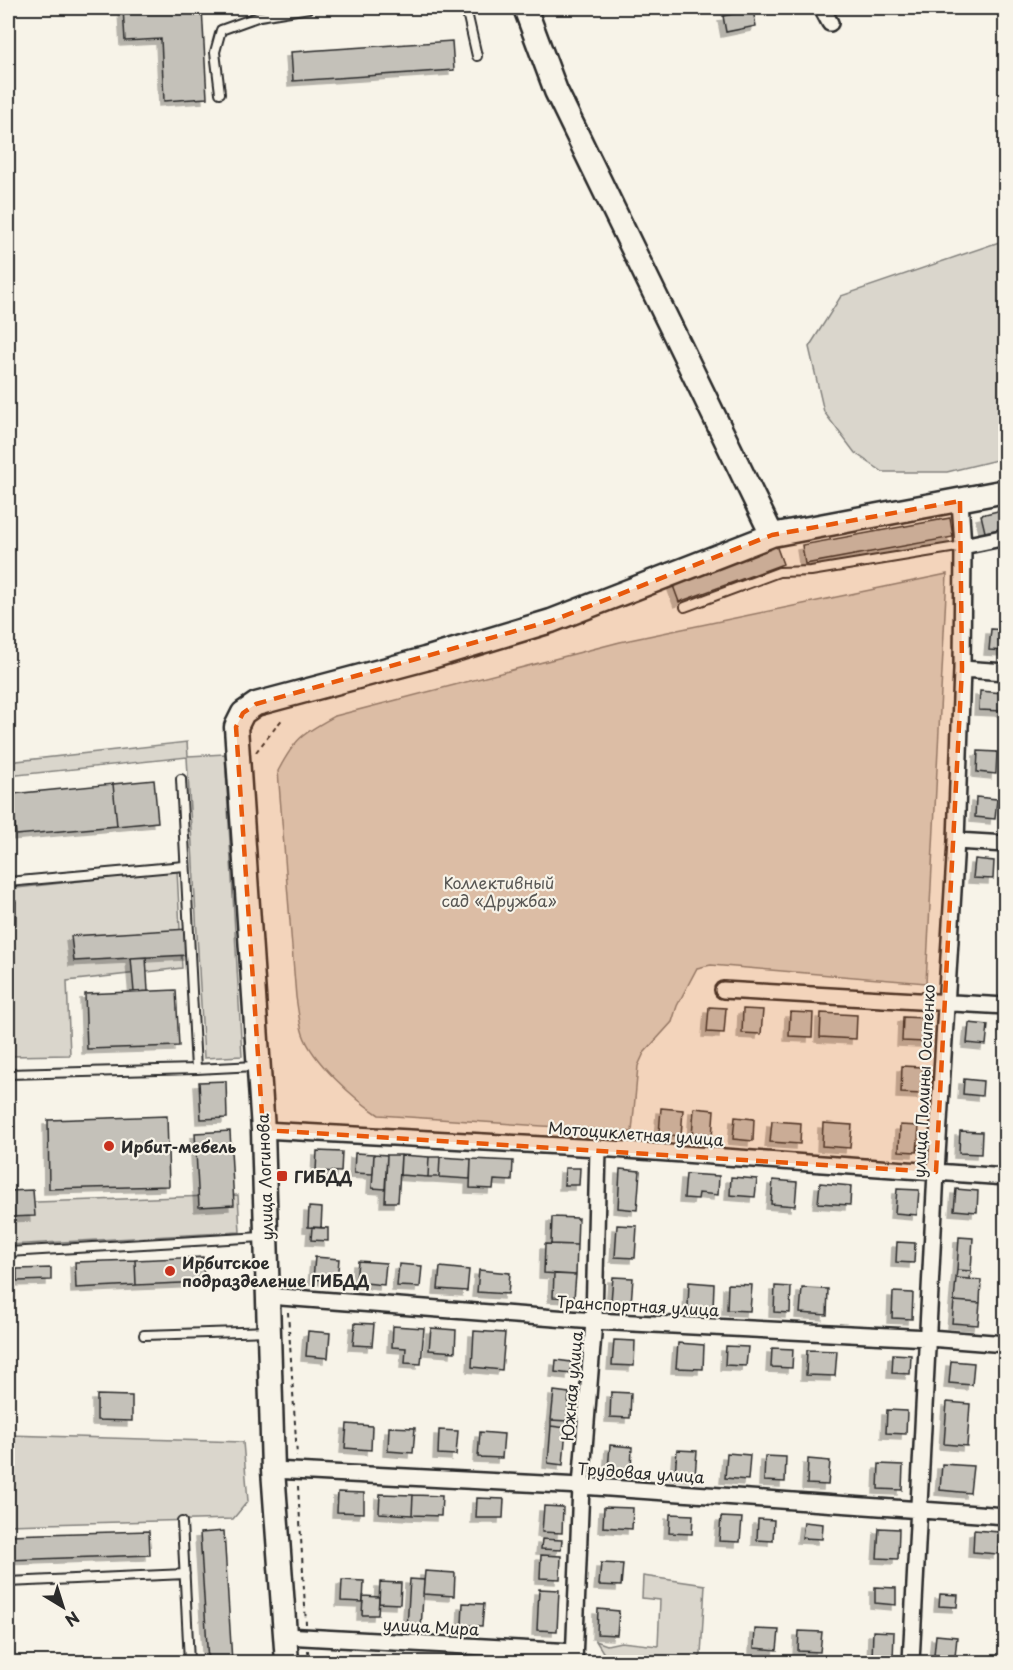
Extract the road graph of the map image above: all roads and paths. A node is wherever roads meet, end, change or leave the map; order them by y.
1 (309, 8) edge
2 (466, 8) edge
3 (525, 8) edge
4 (822, 8) edge
5 (830, 23) dead end
6 (477, 56) dead end
7 (220, 93) dead end
8 (1005, 491) edge
9 (960, 501) junction
10 (772, 535) junction
11 (1005, 537) edge
12 (963, 546) junction
13 (686, 607) dead end
14 (962, 669) junction
15 (1005, 672) edge
16 (290, 711) dead end
17 (253, 757) dead end
18 (181, 779) dead end
19 (956, 841) junction
20 (1005, 844) edge
21 (184, 866) junction
22 (8, 882) edge
23 (723, 990) dead end
24 (945, 1001) junction
25 (1005, 1006) edge
26 (259, 1066) junction
27 (196, 1069) junction
28 (8, 1074) edge
29 (263, 1130) junction
30 (598, 1148) junction
31 (936, 1172) junction
32 (1005, 1177) edge
33 (267, 1237) junction
34 (8, 1252) edge
35 (268, 1296) junction
36 (594, 1321) junction
37 (269, 1330) junction
38 (144, 1335) dead end
39 (929, 1338) junction
40 (1005, 1344) edge
41 (273, 1470) junction
42 (581, 1486) junction
43 (920, 1509) junction
44 (1005, 1516) edge
45 (182, 1521) dead end
46 (184, 1574) junction
47 (8, 1582) edge
48 (285, 1636) junction
49 (574, 1658) edge
50 (189, 1662) edge
51 (287, 1662) edge
52 (911, 1662) edge

1 - 7 lane
2 - 6 lane
3 - 10 street
4 - 5 street
8 - 9 street
9 - 10 street
9 - 12 street, улица Полины Осипенко
10 - 26 street, улица Логинова
11 - 12 street
12 - 13 lane
12 - 14 street, улица Полины Осипенко
14 - 15 street
14 - 19 street, улица Полины Осипенко
16 - 17 path
18 - 21 lane
19 - 20 street
19 - 24 street, улица Полины Осипенко
21 - 22 lane
21 - 27 lane
23 - 24 street
24 - 25 street
24 - 31 street, улица Полины Осипенко
26 - 27 lane
26 - 29 street, улица Логинова
27 - 28 lane
29 - 30 street, Мотоциклетная улица
29 - 33 street, улица Логинова
30 - 31 street, Мотоциклетная улица
30 - 36 street, Южная улица
31 - 32 street, Мотоциклетная улица
31 - 39 street, улица Полины Осипенко
33 - 34 lane
33 - 35 street, улица Логинова
35 - 36 street, Транспортная улица
35 - 37 street, улица Логинова
36 - 39 street, Транспортная улица
36 - 42 street, Южная улица
37 - 38 lane
37 - 41 street, улица Логинова
39 - 40 street, Транспортная улица
39 - 43 street, улица Полины Осипенко
41 - 42 street, Трудовая улица
41 - 48 street, улица Логинова
42 - 43 street, Трудовая улица
42 - 49 street, Южная улица
43 - 44 street, Трудовая улица
43 - 52 street, улица Полины Осипенко
45 - 46 lane
46 - 47 lane
46 - 50 lane
48 - 49 street, улица Мира
48 - 51 street, улица Логинова

